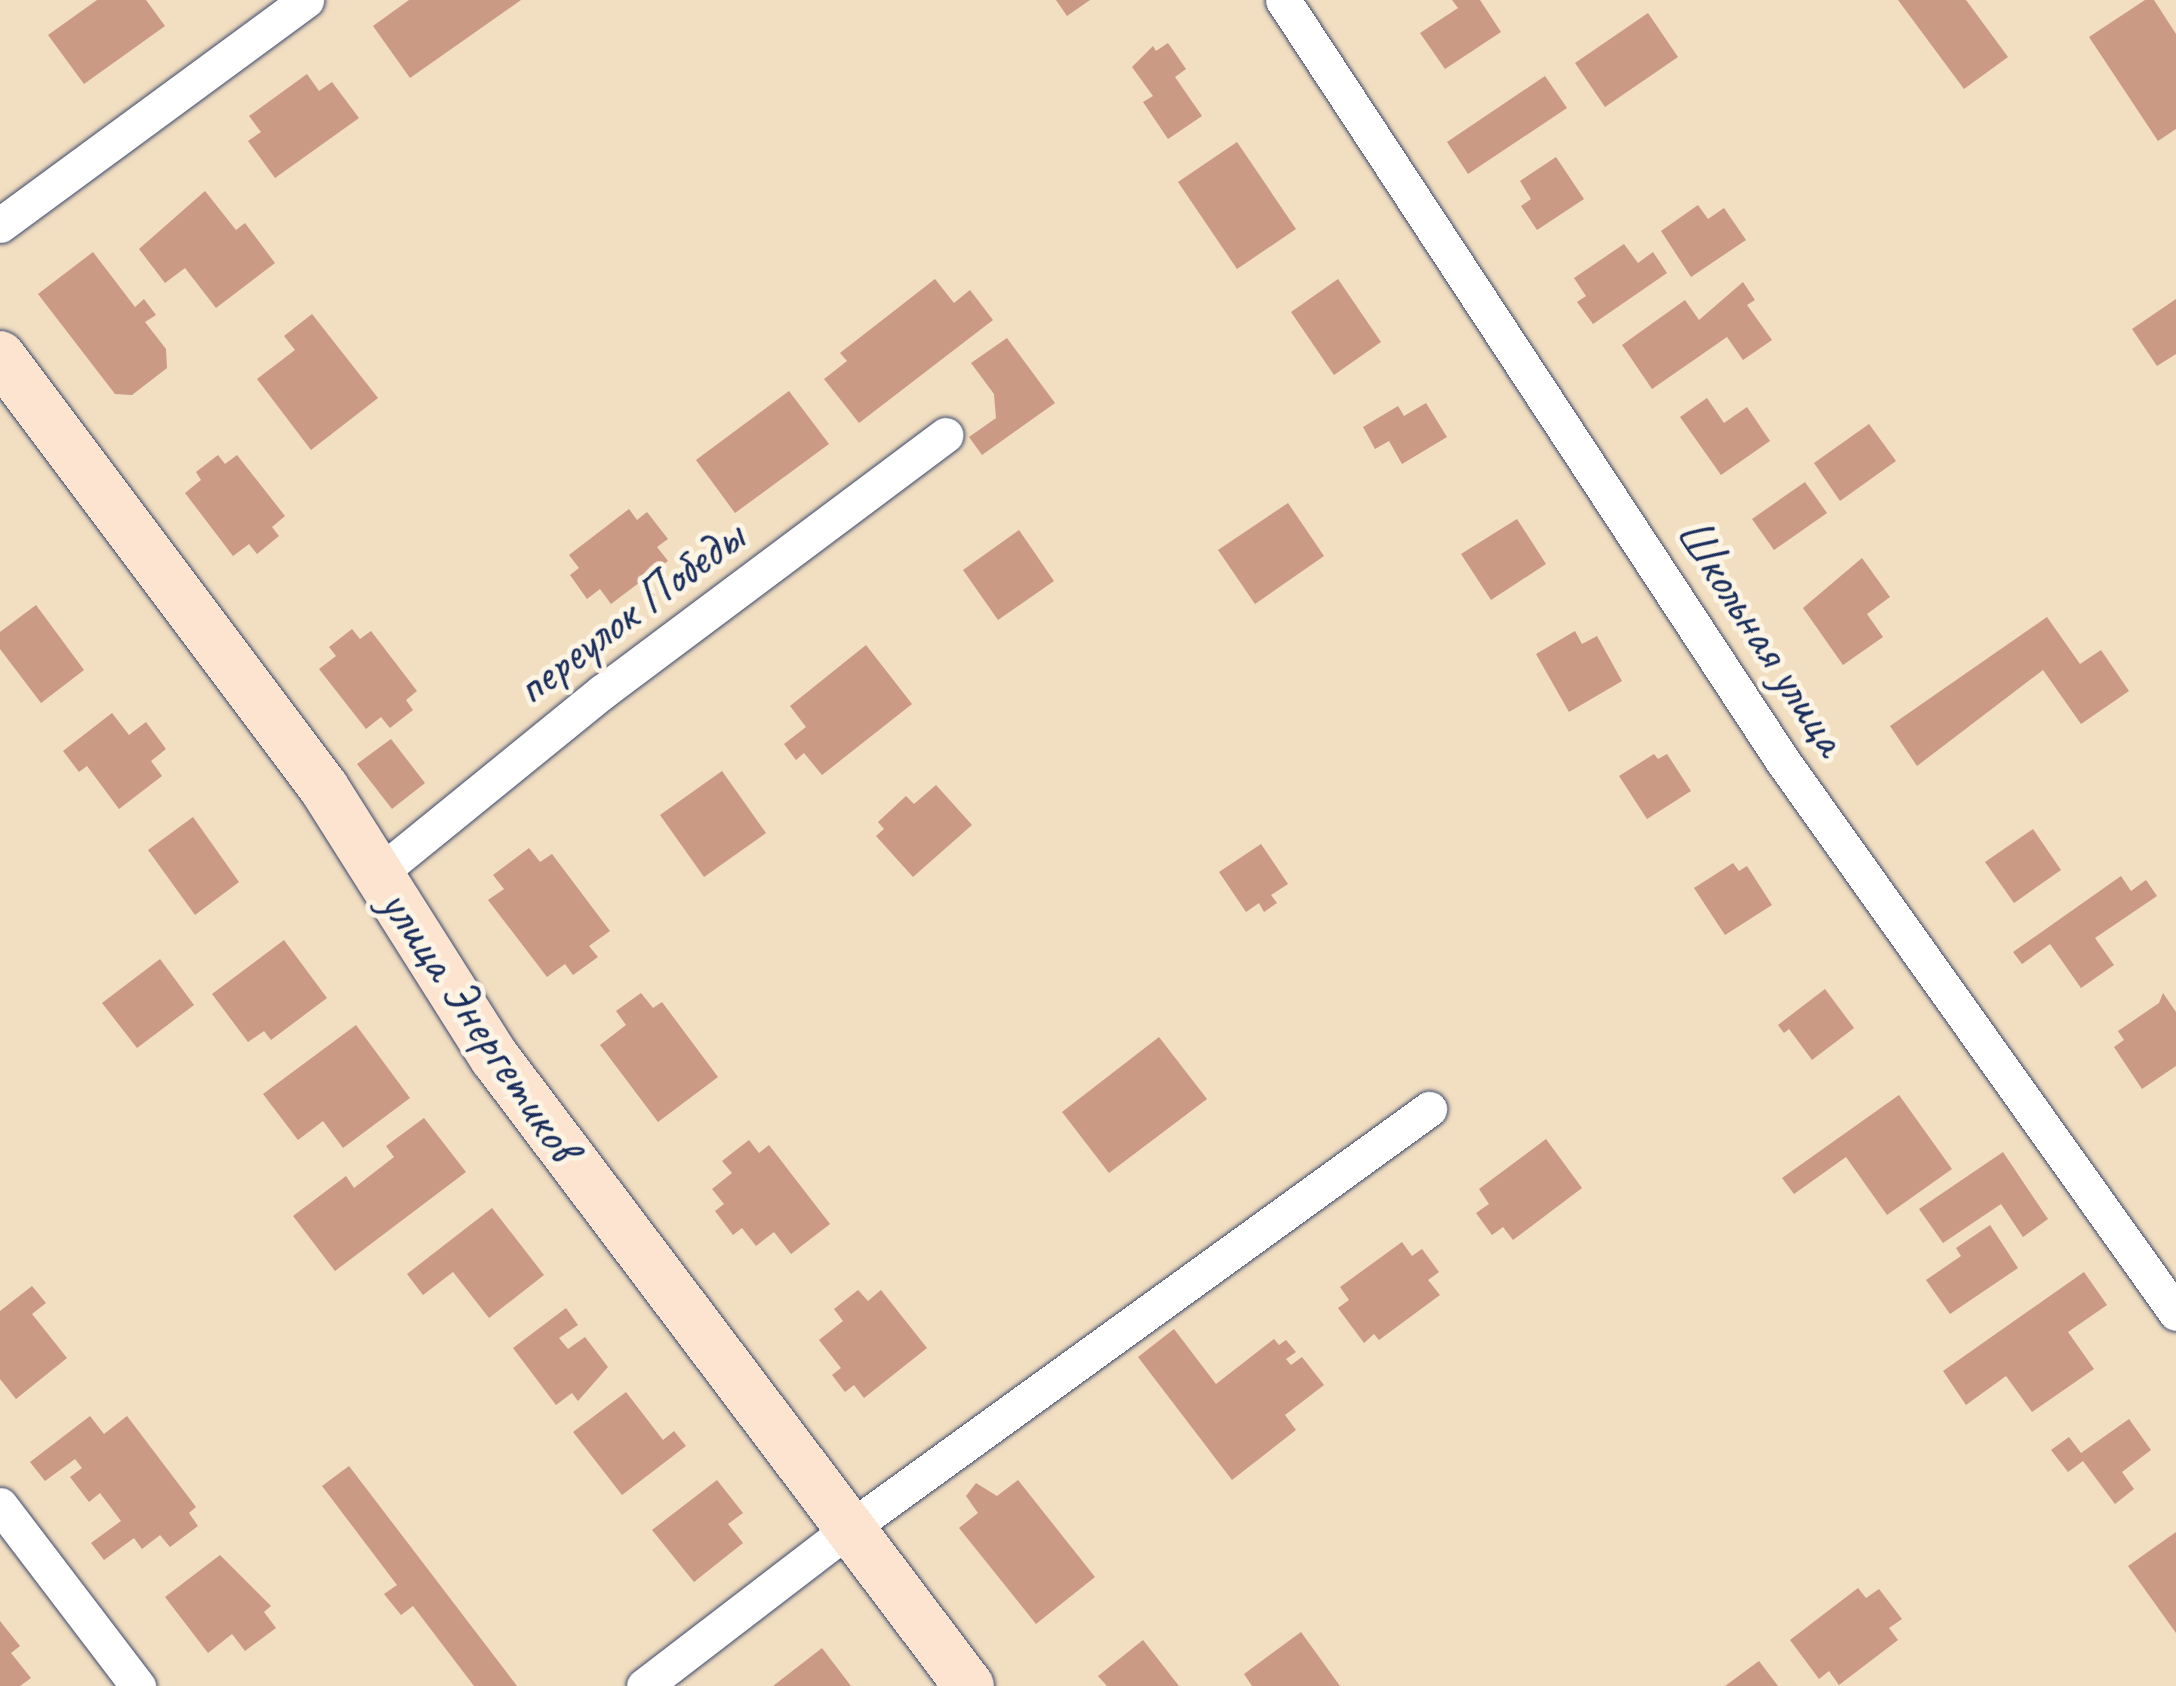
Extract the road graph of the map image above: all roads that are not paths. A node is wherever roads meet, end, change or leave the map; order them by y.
1 (306, 0) edge
2 (1283, 0) edge
3 (0, 225) edge
4 (0, 356) edge
5 (946, 435) dead end
6 (378, 874) junction
7 (1429, 1108) dead end
8 (2176, 1313) edge
9 (0, 1505) edge
10 (850, 1528) junction
11 (138, 1686) edge
12 (644, 1686) edge
13 (969, 1686) edge

1 - 3 street
2 - 8 street, Школьная улица
4 - 6 street, улица Энергетиков
5 - 6 street, переулок Победы
6 - 10 street, улица Энергетиков
7 - 10 street
9 - 11 street
10 - 12 street
10 - 13 street, улица Энергетиков

